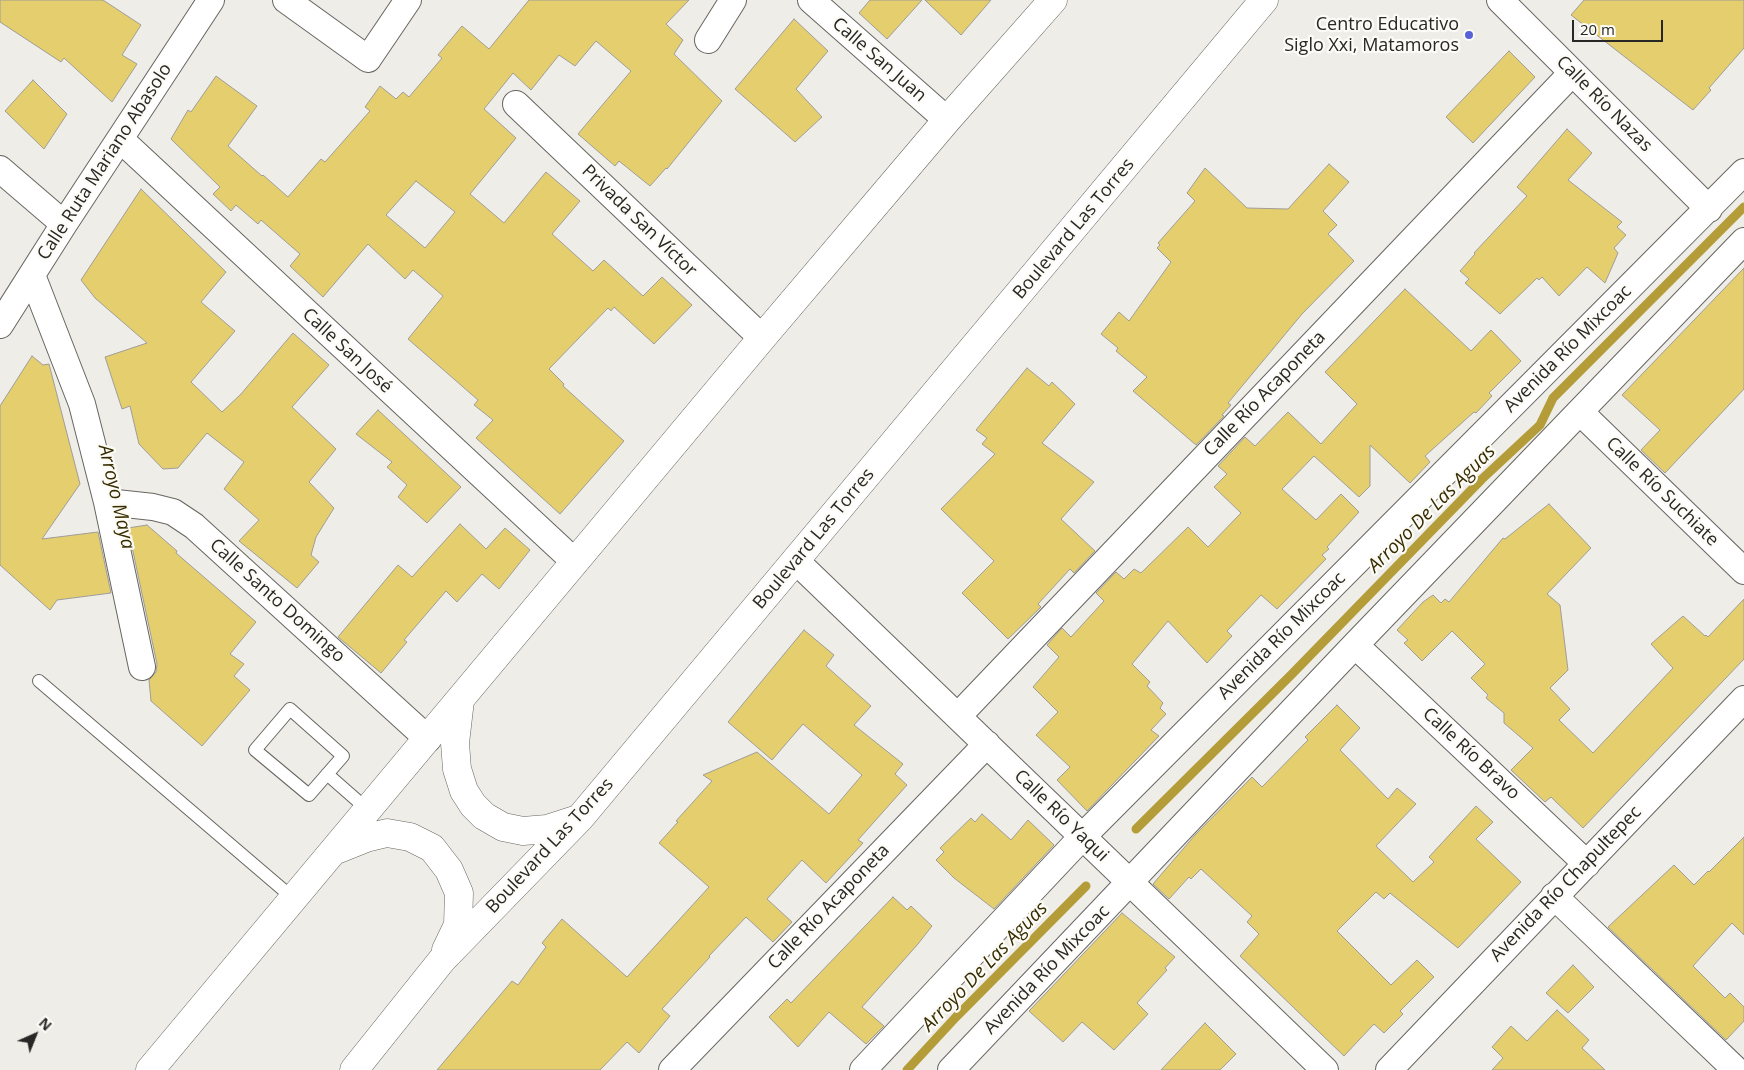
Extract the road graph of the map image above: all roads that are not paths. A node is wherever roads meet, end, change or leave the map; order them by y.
1 (211, 0) edge
2 (286, 0) edge
3 (408, 0) edge
4 (732, 0) edge
5 (811, 0) edge
6 (1052, 0) edge
7 (1264, 0) edge
8 (1500, 0) edge
9 (708, 40) dead end
10 (1572, 72) junction
11 (516, 104) dead end
12 (947, 120) junction
13 (120, 140) junction
14 (0, 169) edge
15 (1744, 172) edge
16 (1709, 209) junction
17 (64, 224) junction
18 (1744, 241) edge
19 (32, 275) junction
20 (0, 325) edge
21 (762, 338) junction
22 (1580, 412) junction
23 (107, 502) junction
24 (796, 561) junction
25 (575, 562) junction
26 (1744, 571) edge
27 (1355, 645) junction
28 (142, 666) dead end
29 (39, 681) dead end
30 (460, 700) junction
31 (1744, 701) edge
32 (958, 716) junction
33 (428, 739) junction
34 (987, 744) junction
35 (327, 774) junction
36 (368, 810) junction
37 (580, 818) junction
38 (1083, 836) junction
39 (334, 851) junction
40 (1586, 864) junction
41 (1130, 883) junction
42 (1554, 896) junction
43 (294, 899) junction
44 (442, 960) junction
45 (150, 1070) edge
46 (354, 1070) edge
47 (672, 1070) edge
48 (863, 1070) edge
49 (951, 1070) edge
50 (1325, 1070) edge
51 (1389, 1070) edge
52 (1736, 1070) edge

1 - 13 street, Calle Ruta Mariano Abasolo
2 - 3 street
4 - 9 street
5 - 12 street, Calle San Juan
6 - 12 main road
7 - 24 main road, Boulevard Las Torres
8 - 10 street, Calle Río Nazas
10 - 16 street, Calle Río Nazas
10 - 32 street, Calle Río Acaponeta
11 - 21 street, Privada San Víctor
12 - 21 main road
13 - 17 street, Calle Ruta Mariano Abasolo
13 - 25 street, Calle San José
14 - 17 street
15 - 16 street, Avenida Río Mixcoac
16 - 38 street, Avenida Río Mixcoac
17 - 19 street, Calle Ruta Mariano Abasolo
18 - 22 street, Avenida Río Mixcoac
19 - 20 street, Calle Ruta Mariano Abasolo
19 - 23 street
21 - 25 main road
22 - 26 street, Calle Río Suchiate
22 - 27 street, Avenida Río Mixcoac
23 - 28 street
23 - 33 street, Calle Santo Domingo
24 - 32 street, Calle Río Yaqui
24 - 37 main road, Boulevard Las Torres
25 - 30 main road
27 - 40 street, Calle Río Bravo
27 - 41 street, Avenida Río Mixcoac
29 - 43 lane
30 - 33 main road
30 - 37 main road
31 - 40 street, Avenida Río Chapultepec
32 - 34 street, Calle Río Yaqui
33 - 36 main road
34 - 38 street, Calle Río Yaqui
34 - 47 street, Calle Río Acaponeta
35 - 35 lane
35 - 36 lane
36 - 39 main road
37 - 44 main road, Boulevard Las Torres
38 - 41 street, Calle Río Yaqui
38 - 48 street, Avenida Río Mixcoac
39 - 43 main road
39 - 44 main road
40 - 42 street, Avenida Río Chapultepec
41 - 49 street, Avenida Río Mixcoac
41 - 50 street, Calle Río Yaqui
42 - 51 street, Avenida Río Chapultepec
42 - 52 street
43 - 45 main road
44 - 46 main road, Boulevard Las Torres

